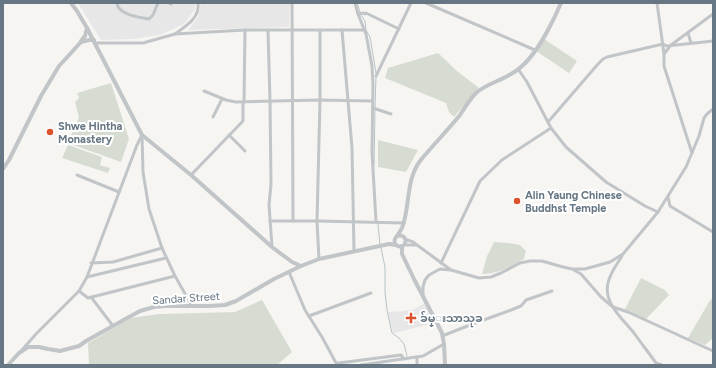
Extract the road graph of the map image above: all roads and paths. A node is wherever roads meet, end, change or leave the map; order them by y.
1 (71, 3) edge
2 (117, 3) edge
3 (158, 3) edge
4 (198, 3) edge
5 (292, 3) edge
6 (355, 3) edge
7 (411, 3) edge
8 (426, 3) edge
9 (561, 3) edge
10 (657, 3) edge
11 (360, 14) junction
12 (713, 14) edge
13 (88, 28) junction
14 (399, 29) junction
15 (245, 30) junction
16 (268, 30) junction
17 (293, 30) junction
18 (320, 30) junction
19 (342, 30) junction
20 (364, 30) junction
21 (688, 32) junction
22 (175, 34) junction
23 (713, 41) edge
24 (81, 42) junction
25 (95, 42) junction
26 (692, 43) junction
27 (663, 44) junction
28 (671, 45) junction
29 (535, 50) junction
30 (664, 54) junction
31 (518, 69) junction
32 (376, 76) dead end
33 (204, 91) dead end
34 (222, 99) junction
35 (320, 100) junction
36 (293, 101) junction
37 (348, 101) junction
38 (372, 101) junction
39 (244, 102) junction
40 (270, 102) junction
41 (374, 108) junction
42 (713, 109) edge
43 (391, 114) dead end
44 (213, 117) dead end
45 (548, 122) junction
46 (551, 128) junction
47 (142, 135) junction
48 (229, 135) junction
49 (245, 151) dead end
50 (692, 153) junction
51 (3, 169) edge
52 (77, 175) dead end
53 (191, 175) junction
54 (119, 192) junction
55 (668, 197) junction
56 (658, 212) junction
57 (270, 221) junction
58 (293, 221) junction
59 (318, 221) junction
60 (353, 222) junction
61 (377, 222) junction
62 (403, 225) junction
63 (713, 232) edge
64 (396, 238) junction
65 (404, 238) junction
66 (389, 244) junction
67 (396, 245) junction
68 (403, 245) junction
69 (417, 245) junction
70 (272, 246) junction
71 (162, 248) junction
72 (354, 251) junction
73 (402, 254) junction
74 (623, 254) junction
75 (166, 258) junction
76 (319, 259) junction
77 (292, 262) junction
78 (91, 263) junction
79 (441, 263) junction
80 (300, 266) junction
81 (572, 268) junction
82 (450, 270) junction
83 (289, 272) junction
84 (175, 276) junction
85 (86, 277) junction
86 (79, 291) junction
87 (552, 291) dead end
88 (371, 293) dead end
89 (423, 296) junction
90 (91, 297) junction
91 (192, 306) junction
92 (613, 307) junction
93 (309, 316) junction
94 (113, 326) junction
95 (442, 336) junction
96 (444, 344) junction
97 (713, 351) edge
98 (19, 353) junction
99 (416, 358) junction
100 (404, 359) junction
101 (8, 365) edge
102 (361, 365) edge
103 (417, 365) edge
104 (445, 365) edge
105 (662, 365) edge

1 - 13 street
2 - 3 street
4 - 22 street
5 - 17 street
6 - 11 street
7 - 14 street
8 - 29 street
9 - 29 street
10 - 27 street
11 - 14 street
11 - 20 street
12 - 21 street
13 - 24 street
13 - 25 street
14 - 32 street
15 - 16 street
15 - 22 street
15 - 39 street
16 - 17 street
16 - 40 street
17 - 18 street
17 - 36 street
18 - 19 street
18 - 35 street
19 - 20 street
19 - 37 street
20 - 38 street
21 - 26 street
21 - 28 street
22 - 25 street
23 - 26 street
24 - 25 street
24 - 51 street
25 - 47 street
26 - 28 street
27 - 28 street
27 - 30 street
27 - 45 street
28 - 30 street
29 - 31 street
30 - 50 street
31 - 45 street
31 - 62 street
33 - 34 street
34 - 39 street
34 - 44 street
35 - 36 street
35 - 37 street
35 - 59 street
36 - 40 street
36 - 58 street
37 - 38 street
37 - 60 street
38 - 41 street
39 - 40 street
39 - 48 street
40 - 57 street
41 - 43 street
41 - 61 street
42 - 50 street
45 - 46 street
46 - 56 street
46 - 79 street
47 - 53 street
47 - 54 street
47 - 71 street
48 - 49 street
48 - 53 street
50 - 55 street
52 - 54 street
53 - 70 street
54 - 78 street
55 - 56 street
55 - 63 street
56 - 74 street
57 - 58 street
57 - 70 street
58 - 59 street
59 - 60 street
59 - 76 street
60 - 61 street
60 - 72 street
61 - 62 street
62 - 64 street
62 - 65 street
64 - 65 street
64 - 66 street
64 - 67 street
65 - 68 street
65 - 69 street
66 - 67 street, Sandar Street
66 - 72 street, Sandar Street
67 - 68 street
67 - 73 street
68 - 69 street
68 - 73 street
69 - 79 street
70 - 77 street
71 - 75 street
71 - 78 street
72 - 76 street, Sandar Street
73 - 89 street
74 - 81 street
74 - 92 street
75 - 84 street
75 - 85 street
76 - 80 street, Sandar Street
77 - 80 street
77 - 83 street
78 - 85 street
79 - 82 street
80 - 83 street, Sandar Street
81 - 82 street
81 - 92 street
82 - 89 street
83 - 91 street, Sandar Street
83 - 93 street
84 - 90 street
84 - 91 street
85 - 86 street
86 - 90 street
86 - 98 street
87 - 95 street
88 - 93 street
89 - 95 street
90 - 94 street
91 - 94 street, Sandar Street
92 - 97 street
92 - 105 street
93 - 100 street
94 - 98 street, Sandar Street
95 - 96 street
96 - 99 street
96 - 104 street
98 - 101 street, Sandar Street
99 - 100 street
99 - 103 street
100 - 102 street

